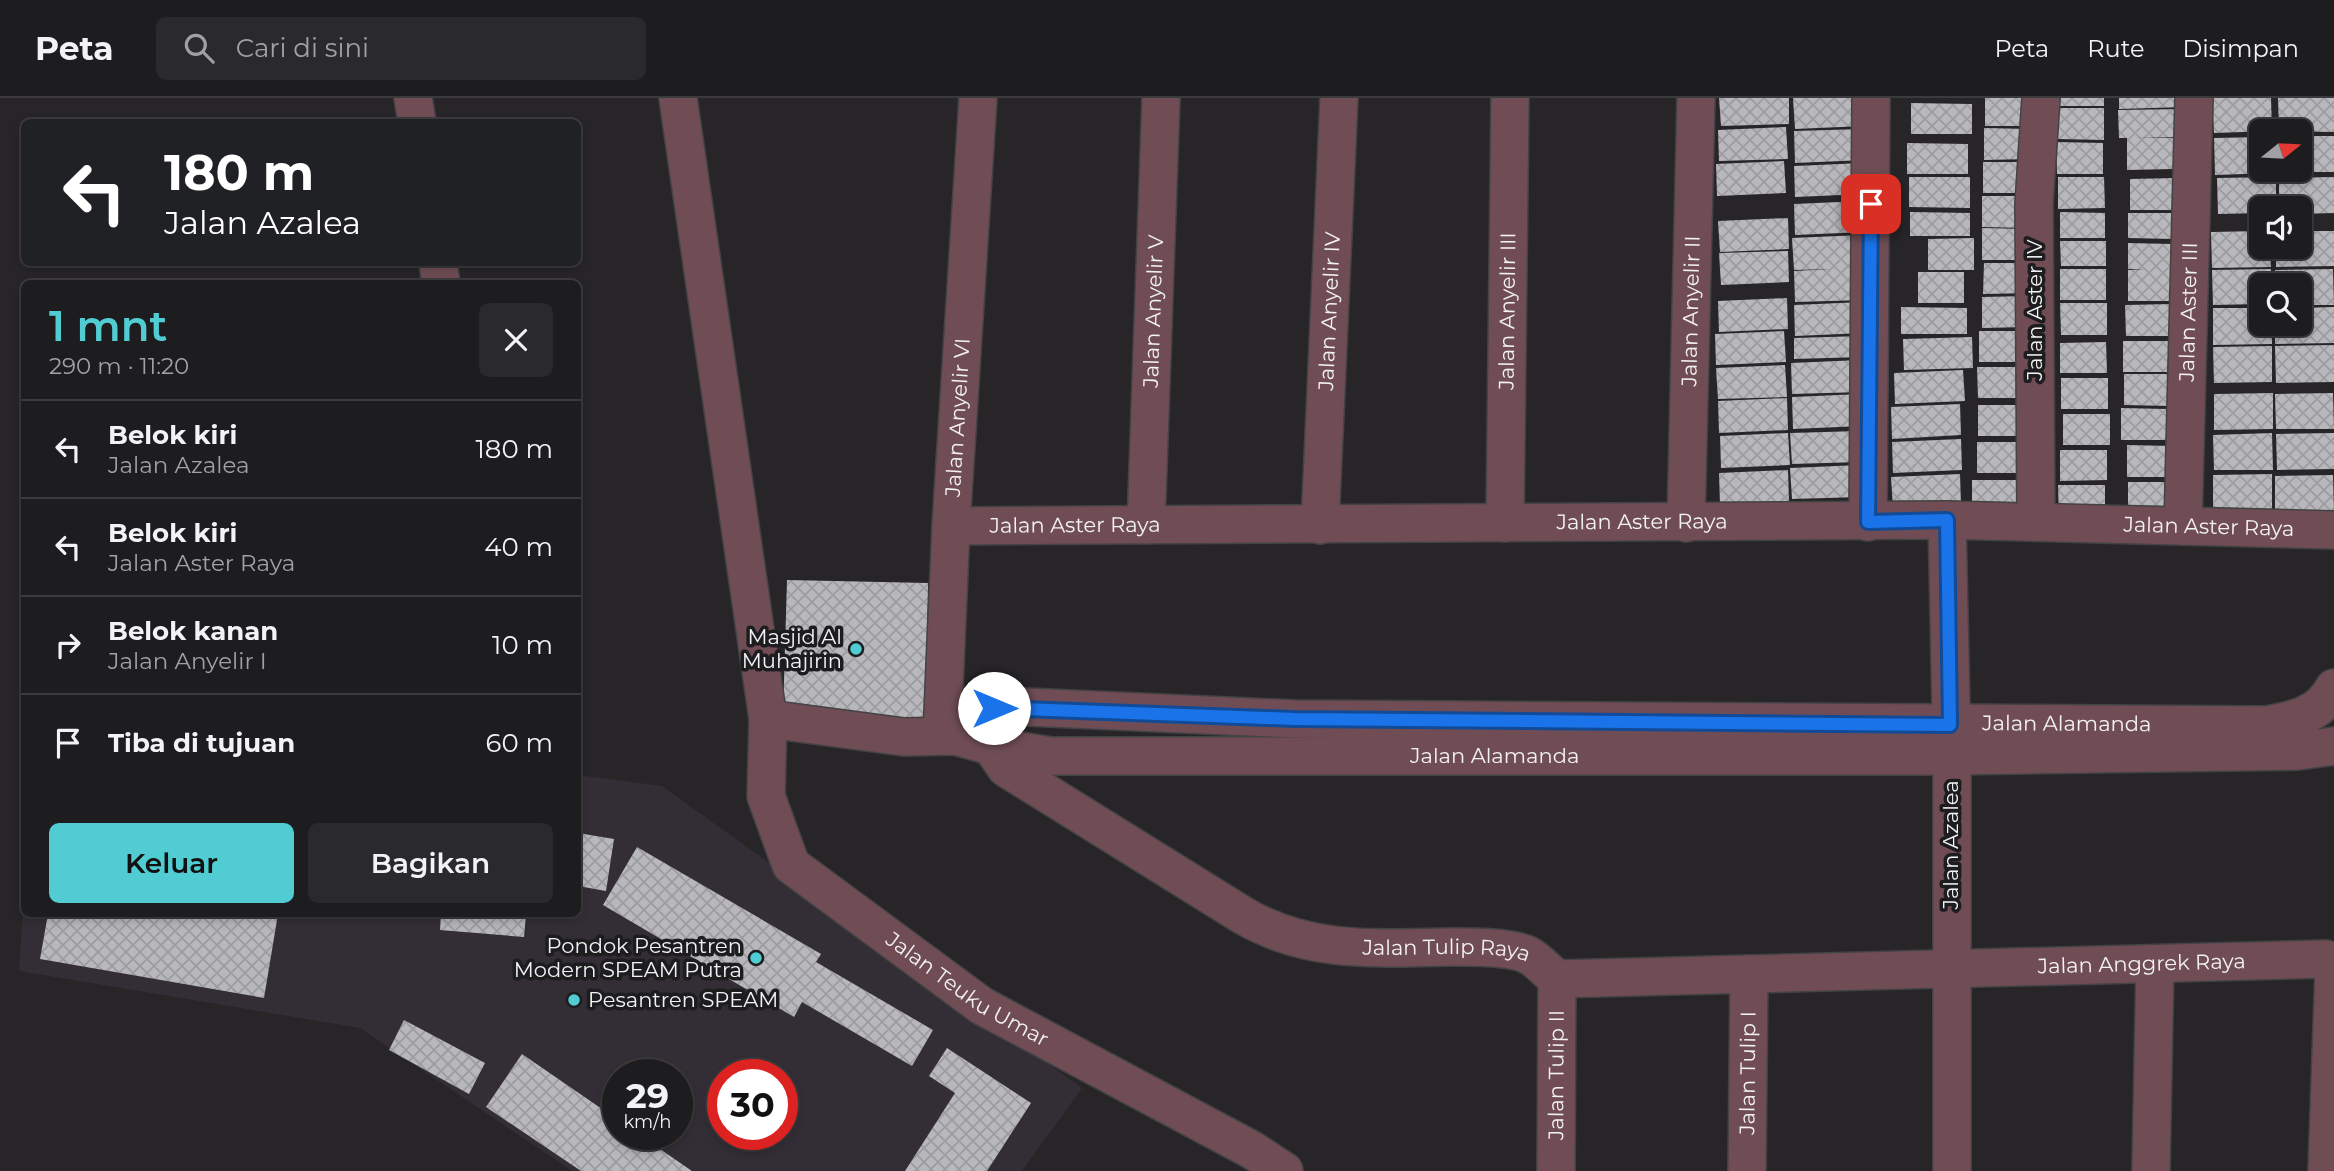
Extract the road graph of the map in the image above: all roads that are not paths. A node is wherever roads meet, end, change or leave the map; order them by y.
1 (413, 98) edge
2 (678, 98) edge
3 (978, 98) edge
4 (1161, 98) edge
5 (1339, 98) edge
6 (1510, 98) edge
7 (1696, 98) edge
8 (1871, 98) edge
9 (2041, 98) edge
10 (2194, 98) edge
11 (416, 119) edge
12 (1947, 520) junction
13 (1868, 522) junction
14 (2036, 522) junction
15 (1505, 523) junction
16 (1686, 523) junction
17 (1320, 525) junction
18 (951, 526) junction
19 (1146, 526) junction
20 (2183, 526) junction
21 (2334, 530) edge
22 (2334, 688) edge
23 (768, 719) junction
24 (988, 729) junction
25 (949, 735) junction
26 (1951, 741) junction
27 (2334, 746) edge
28 (2155, 964) junction
29 (2333, 966) edge
30 (1951, 969) junction
31 (1749, 974) junction
32 (1557, 979) junction
33 (1284, 1171) edge
34 (1556, 1171) edge
35 (1747, 1171) edge
36 (1952, 1171) edge
37 (2151, 1171) edge
38 (2327, 1171) edge

1 - 11 street
2 - 23 street, Jalan Teuku Umar
3 - 18 street, Jalan Anyelir VI
4 - 19 street, Jalan Anyelir V
5 - 17 street, Jalan Anyelir IV
6 - 15 street, Jalan Anyelir III
7 - 16 street, Jalan Anyelir II
8 - 13 street
9 - 14 street, Jalan Aster IV
10 - 20 street, Jalan Aster III
12 - 13 street, Jalan Aster Raya
12 - 14 street, Jalan Aster Raya
12 - 26 street, Jalan Azalea
13 - 16 street, Jalan Aster Raya
14 - 20 street, Jalan Aster Raya
15 - 16 street, Jalan Aster Raya
15 - 17 street, Jalan Aster Raya
17 - 19 street, Jalan Aster Raya
18 - 19 street, Jalan Aster Raya
18 - 25 street, Jalan Anyelir VI
20 - 21 street, Jalan Aster Raya
22 - 26 street, Jalan Alamanda
23 - 25 street, Jalan Alamanda
23 - 33 street, Jalan Teuku Umar
24 - 25 street, Jalan Alamanda
24 - 26 street, Jalan Alamanda
24 - 32 street, Jalan Tulip Raya
26 - 27 street, Jalan Alamanda
26 - 30 street, Jalan Azalea
28 - 29 street, Jalan Anggrek Raya
28 - 30 street, Jalan Anggrek Raya
28 - 37 street
29 - 38 street
30 - 31 street, Jalan Tulip Raya
30 - 36 street, Jalan Azalea
31 - 32 street, Jalan Tulip Raya
31 - 35 street, Jalan Tulip I
32 - 34 street, Jalan Tulip II

